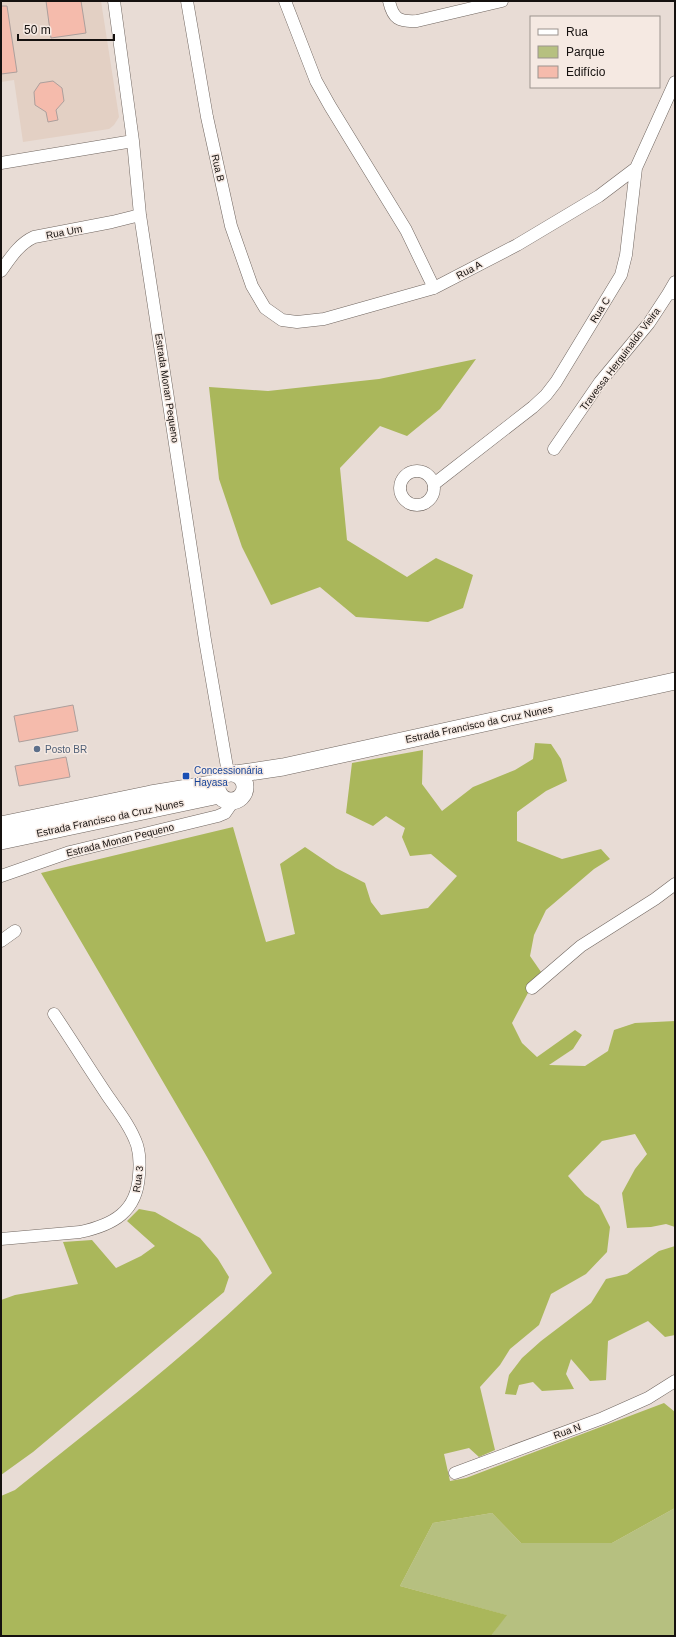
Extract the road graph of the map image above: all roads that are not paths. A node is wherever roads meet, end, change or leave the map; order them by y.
1 (114, 1) edge
2 (187, 1) edge
3 (285, 1) edge
4 (388, 1) edge
5 (502, 1) edge
6 (675, 82) edge
7 (133, 141) junction
8 (1, 163) edge
9 (636, 168) junction
10 (140, 215) junction
11 (1, 271) edge
12 (675, 282) edge
13 (434, 288) junction
14 (672, 294) edge
15 (282, 320) joint
16 (554, 449) dead end
17 (434, 484) dead end
18 (675, 681) edge
19 (230, 786) junction
20 (1, 825) edge
21 (1, 841) edge
22 (1, 876) edge
23 (675, 884) edge
24 (15, 931) dead end
25 (1, 941) edge
26 (532, 988) dead end
27 (54, 1014) dead end
28 (1, 1239) edge
29 (675, 1381) edge
30 (456, 1473) dead end

1 - 7 street, Estrada Monan Pequeno
2 - 15 street, Rua B
3 - 13 street
4 - 5 street
6 - 9 street, Rua C
7 - 8 street
7 - 10 street, Estrada Monan Pequeno
9 - 13 street, Rua A
9 - 17 street, Rua C
10 - 11 street, Rua Um
10 - 19 street, Estrada Monan Pequeno
12 - 14 street, Travessa Herquinaldo Vieira
13 - 15 street, Rua A
14 - 16 street, Travessa Herquinaldo Vieira
18 - 19 main road, Estrada Francisco da Cruz Nunes
19 - 20 main road, Estrada Francisco da Cruz Nunes
19 - 21 main road, Estrada Francisco da Cruz Nunes
19 - 22 street, Estrada Monan Pequeno
23 - 26 street
24 - 25 street
27 - 28 street, Rua 3
29 - 30 street, Rua N

